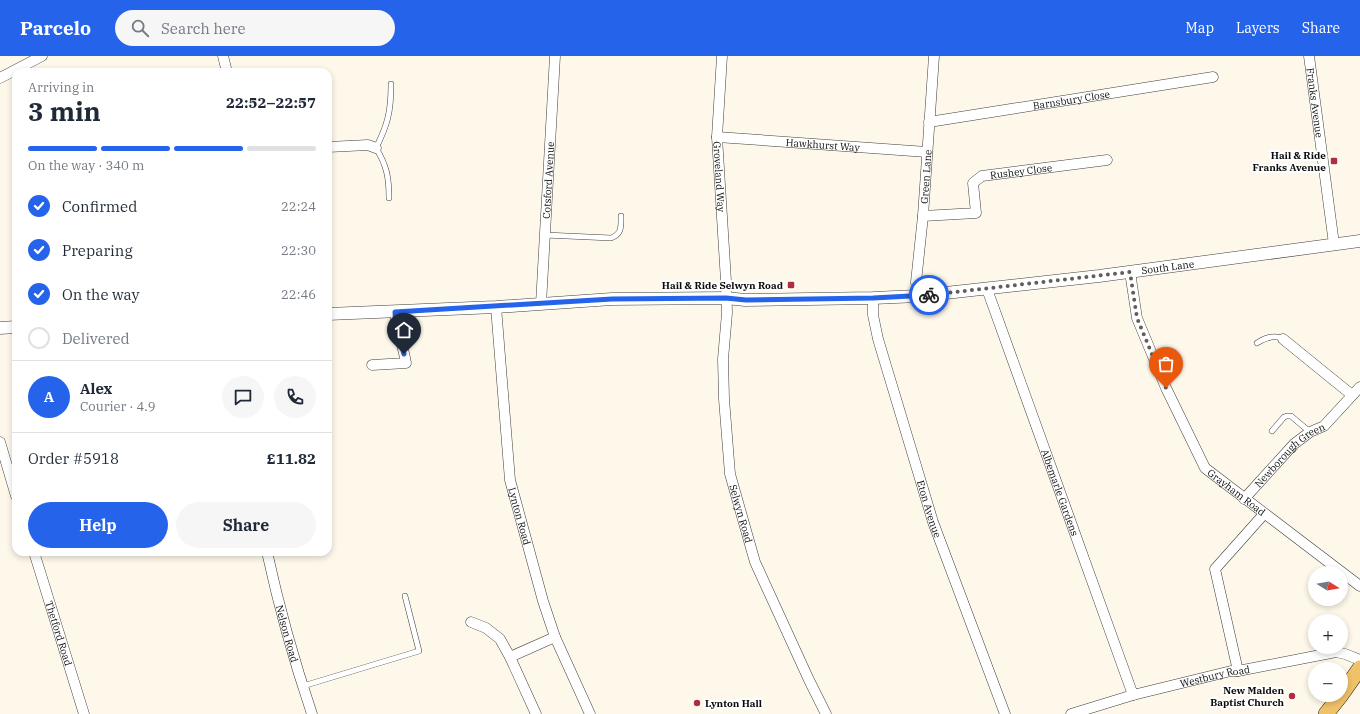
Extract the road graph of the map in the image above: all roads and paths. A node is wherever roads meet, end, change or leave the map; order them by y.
1 (42, 56) edge
2 (555, 56) edge
3 (722, 56) edge
4 (934, 56) edge
5 (1309, 56) edge
6 (226, 57) edge
7 (19, 68) edge
8 (227, 68) edge
9 (12, 72) edge
10 (1213, 76) dead end
11 (0, 78) edge
12 (391, 84) dead end
13 (929, 122) junction
14 (717, 137) junction
15 (332, 147) edge
16 (376, 148) junction
17 (927, 152) junction
18 (1107, 160) dead end
19 (389, 198) dead end
20 (622, 216) dead end
21 (923, 216) junction
22 (545, 235) junction
23 (1360, 241) edge
24 (1334, 244) junction
25 (1130, 272) junction
26 (987, 289) junction
27 (918, 296) junction
28 (726, 298) junction
29 (873, 298) junction
30 (541, 304) junction
31 (496, 307) junction
32 (395, 312) junction
33 (332, 314) edge
34 (12, 327) edge
35 (0, 328) edge
36 (1283, 339) joint
37 (1257, 343) dead end
38 (372, 365) dead end
39 (1360, 387) edge
40 (1352, 396) junction
41 (1272, 431) dead end
42 (1310, 432) junction
43 (0, 442) edge
44 (12, 482) edge
45 (1244, 499) junction
46 (1264, 514) junction
47 (35, 556) edge
48 (268, 556) edge
49 (1360, 586) edge
50 (405, 596) dead end
51 (471, 622) dead end
52 (555, 637) junction
53 (510, 657) junction
54 (1360, 660) edge
55 (1360, 668) edge
56 (1238, 671) junction
57 (1348, 685) edge
58 (302, 686) junction
59 (1133, 695) junction
60 (1335, 702) edge
61 (84, 714) edge
62 (312, 714) edge
63 (536, 714) edge
64 (590, 714) edge
65 (826, 714) edge
66 (1005, 714) edge
67 (1074, 714) edge
68 (1326, 714) edge

1 - 7 street
2 - 22 street, Cotsford Avenue
3 - 14 street, Groveland Way
4 - 13 street, Green Lane
5 - 24 street, Franks Avenue
6 - 8 street
9 - 11 street
10 - 13 street, Barnsbury Close
12 - 16 lane
13 - 17 street, Green Lane
14 - 17 street, Hawkhurst Way
14 - 28 street, Groveland Way
15 - 16 street
16 - 19 lane
17 - 21 street, Green Lane
18 - 21 street, Rushey Close
20 - 22 lane
21 - 27 street, Green Lane
22 - 30 street, Cotsford Avenue
23 - 24 street, South Lane
24 - 25 street, South Lane
25 - 26 street, South Lane
25 - 45 street, Grayham Road
26 - 27 street, South Lane
26 - 59 street, Albemarle Gardens
27 - 29 street, South Lane
28 - 29 street, South Lane
28 - 30 street, South Lane
28 - 65 street, Selwyn Road
29 - 66 street, Eton Avenue
30 - 31 street, South Lane
31 - 32 street, South Lane
31 - 52 street, Lynton Road
32 - 33 street, South Lane
32 - 38 street
34 - 35 street
36 - 37 lane
36 - 40 street
39 - 40 street, Newborough Green
40 - 42 street, Newborough Green
41 - 42 lane
42 - 45 street, Newborough Green
43 - 44 street
45 - 46 street, Grayham Road
46 - 49 street, Grayham Road
46 - 56 street
47 - 61 street, Thetford Road
48 - 58 street, Nelson Road
50 - 58 lane
51 - 53 street
52 - 53 street
52 - 64 street, Lynton Road
53 - 63 street
54 - 56 street, Westbury Road
55 - 57 main road
56 - 59 street, Westbury Road
58 - 62 street, Nelson Road
59 - 67 street, Westbury Road
60 - 68 main road

